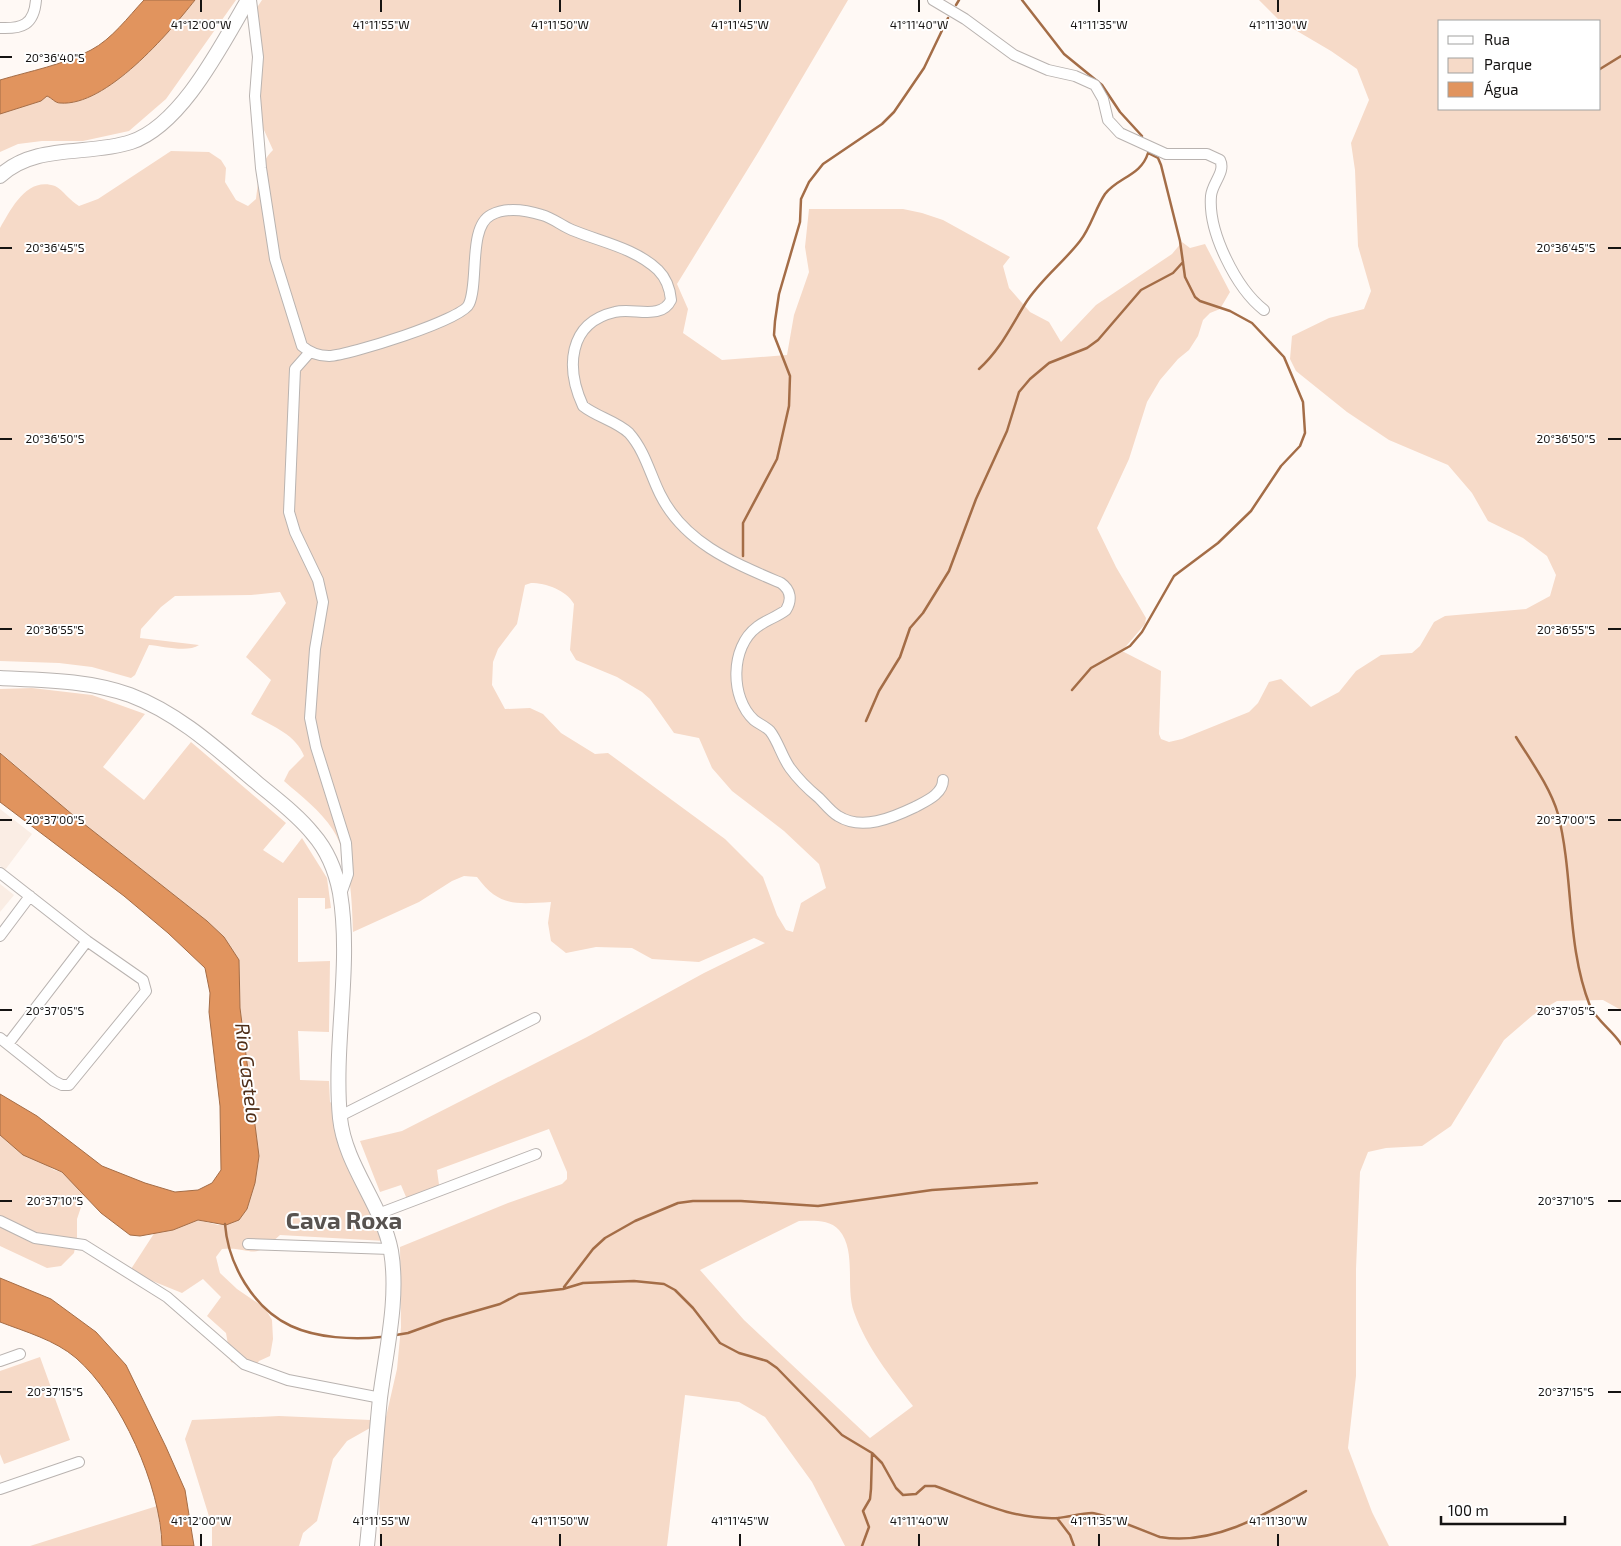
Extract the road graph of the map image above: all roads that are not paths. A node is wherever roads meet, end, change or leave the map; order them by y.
1 (36, 0) edge
2 (250, 0) edge
3 (933, 0) edge
4 (0, 28) edge
5 (0, 176) edge
6 (1264, 310) dead end
7 (310, 352) junction
8 (0, 678) edge
9 (943, 780) dead end
10 (0, 873) edge
11 (340, 895) junction
12 (30, 896) junction
13 (0, 936) edge
14 (87, 940) junction
15 (535, 1018) dead end
16 (4, 1041) edge
17 (340, 1116) junction
18 (536, 1154) dead end
19 (378, 1214) junction
20 (0, 1221) edge
21 (248, 1244) dead end
22 (390, 1249) junction
23 (20, 1354) dead end
24 (0, 1361) edge
25 (380, 1398) junction
26 (79, 1462) dead end
27 (0, 1488) edge
28 (367, 1546) edge

1 - 4 street
2 - 5 street
2 - 7 street
3 - 6 street
7 - 9 street
7 - 11 street
8 - 11 street
10 - 12 street
11 - 17 street
12 - 13 street
12 - 14 street
14 - 16 street
14 - 16 street
15 - 17 street
17 - 19 street
18 - 19 street
19 - 22 street
20 - 25 street
21 - 22 street
22 - 25 street
23 - 24 street
25 - 28 street
26 - 27 street

